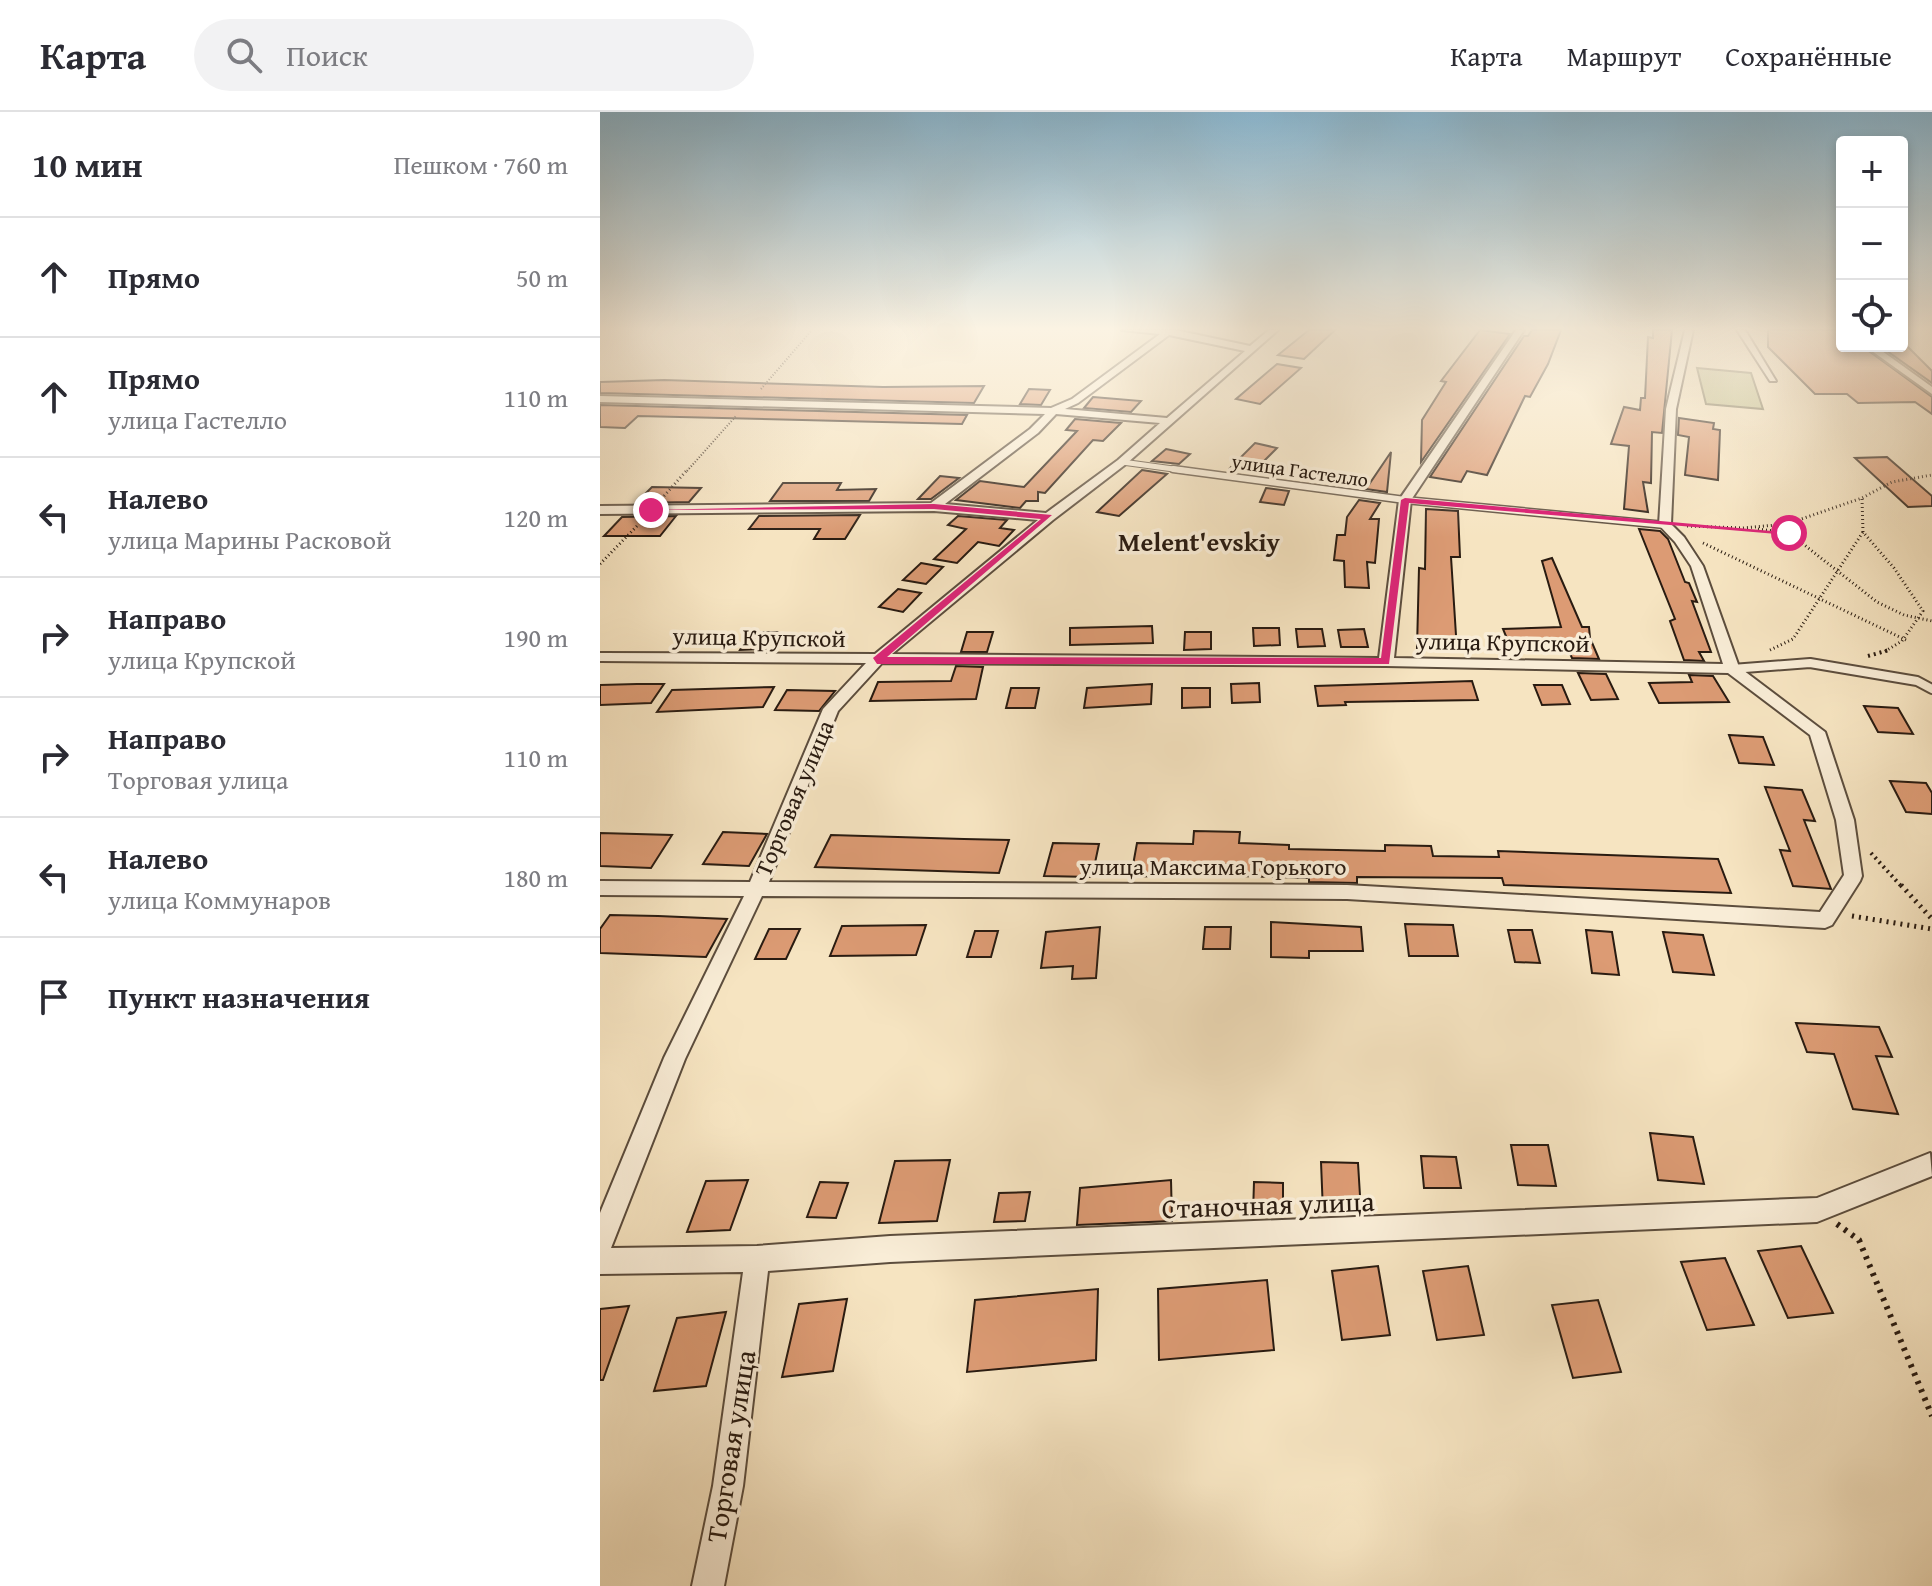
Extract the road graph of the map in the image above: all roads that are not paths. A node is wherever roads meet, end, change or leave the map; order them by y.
1 (600, 399) edge
2 (1078, 399) edge
3 (1193, 399) edge
4 (1473, 399) edge
5 (1673, 399) edge
6 (1053, 411) junction
7 (1168, 421) junction
8 (1122, 462) junction
9 (1405, 500) junction
10 (934, 507) junction
11 (600, 510) edge
12 (1049, 517) junction
13 (1665, 525) junction
14 (600, 657) edge
15 (877, 660) junction
16 (1386, 662) junction
17 (1732, 669) junction
18 (1932, 689) edge
19 (600, 888) edge
20 (756, 890) junction
21 (1930, 1165) edge
22 (600, 1244) edge
23 (757, 1259) junction
24 (600, 1261) edge
25 (708, 1586) edge

1 - 6 street
2 - 6 street
3 - 7 street, Торговая улица
4 - 9 street
5 - 13 street
6 - 7 street
6 - 10 street
7 - 8 street, Торговая улица
8 - 9 lane, улица Гастелло
8 - 12 street, Торговая улица
9 - 13 lane, улица Гастелло
9 - 16 street
10 - 11 street
10 - 12 street
12 - 15 street, Торговая улица
13 - 17 street
14 - 15 street, улица Крупской
15 - 16 street, улица Крупской
15 - 20 street, Торговая улица
16 - 17 street, улица Крупской
17 - 18 lane
17 - 20 street, улица Максима Горького
19 - 20 street, улица Максима Горького
20 - 22 street, Торговая улица
21 - 23 street, Станочная улица
23 - 24 street, Станочная улица
23 - 25 street, Торговая улица

